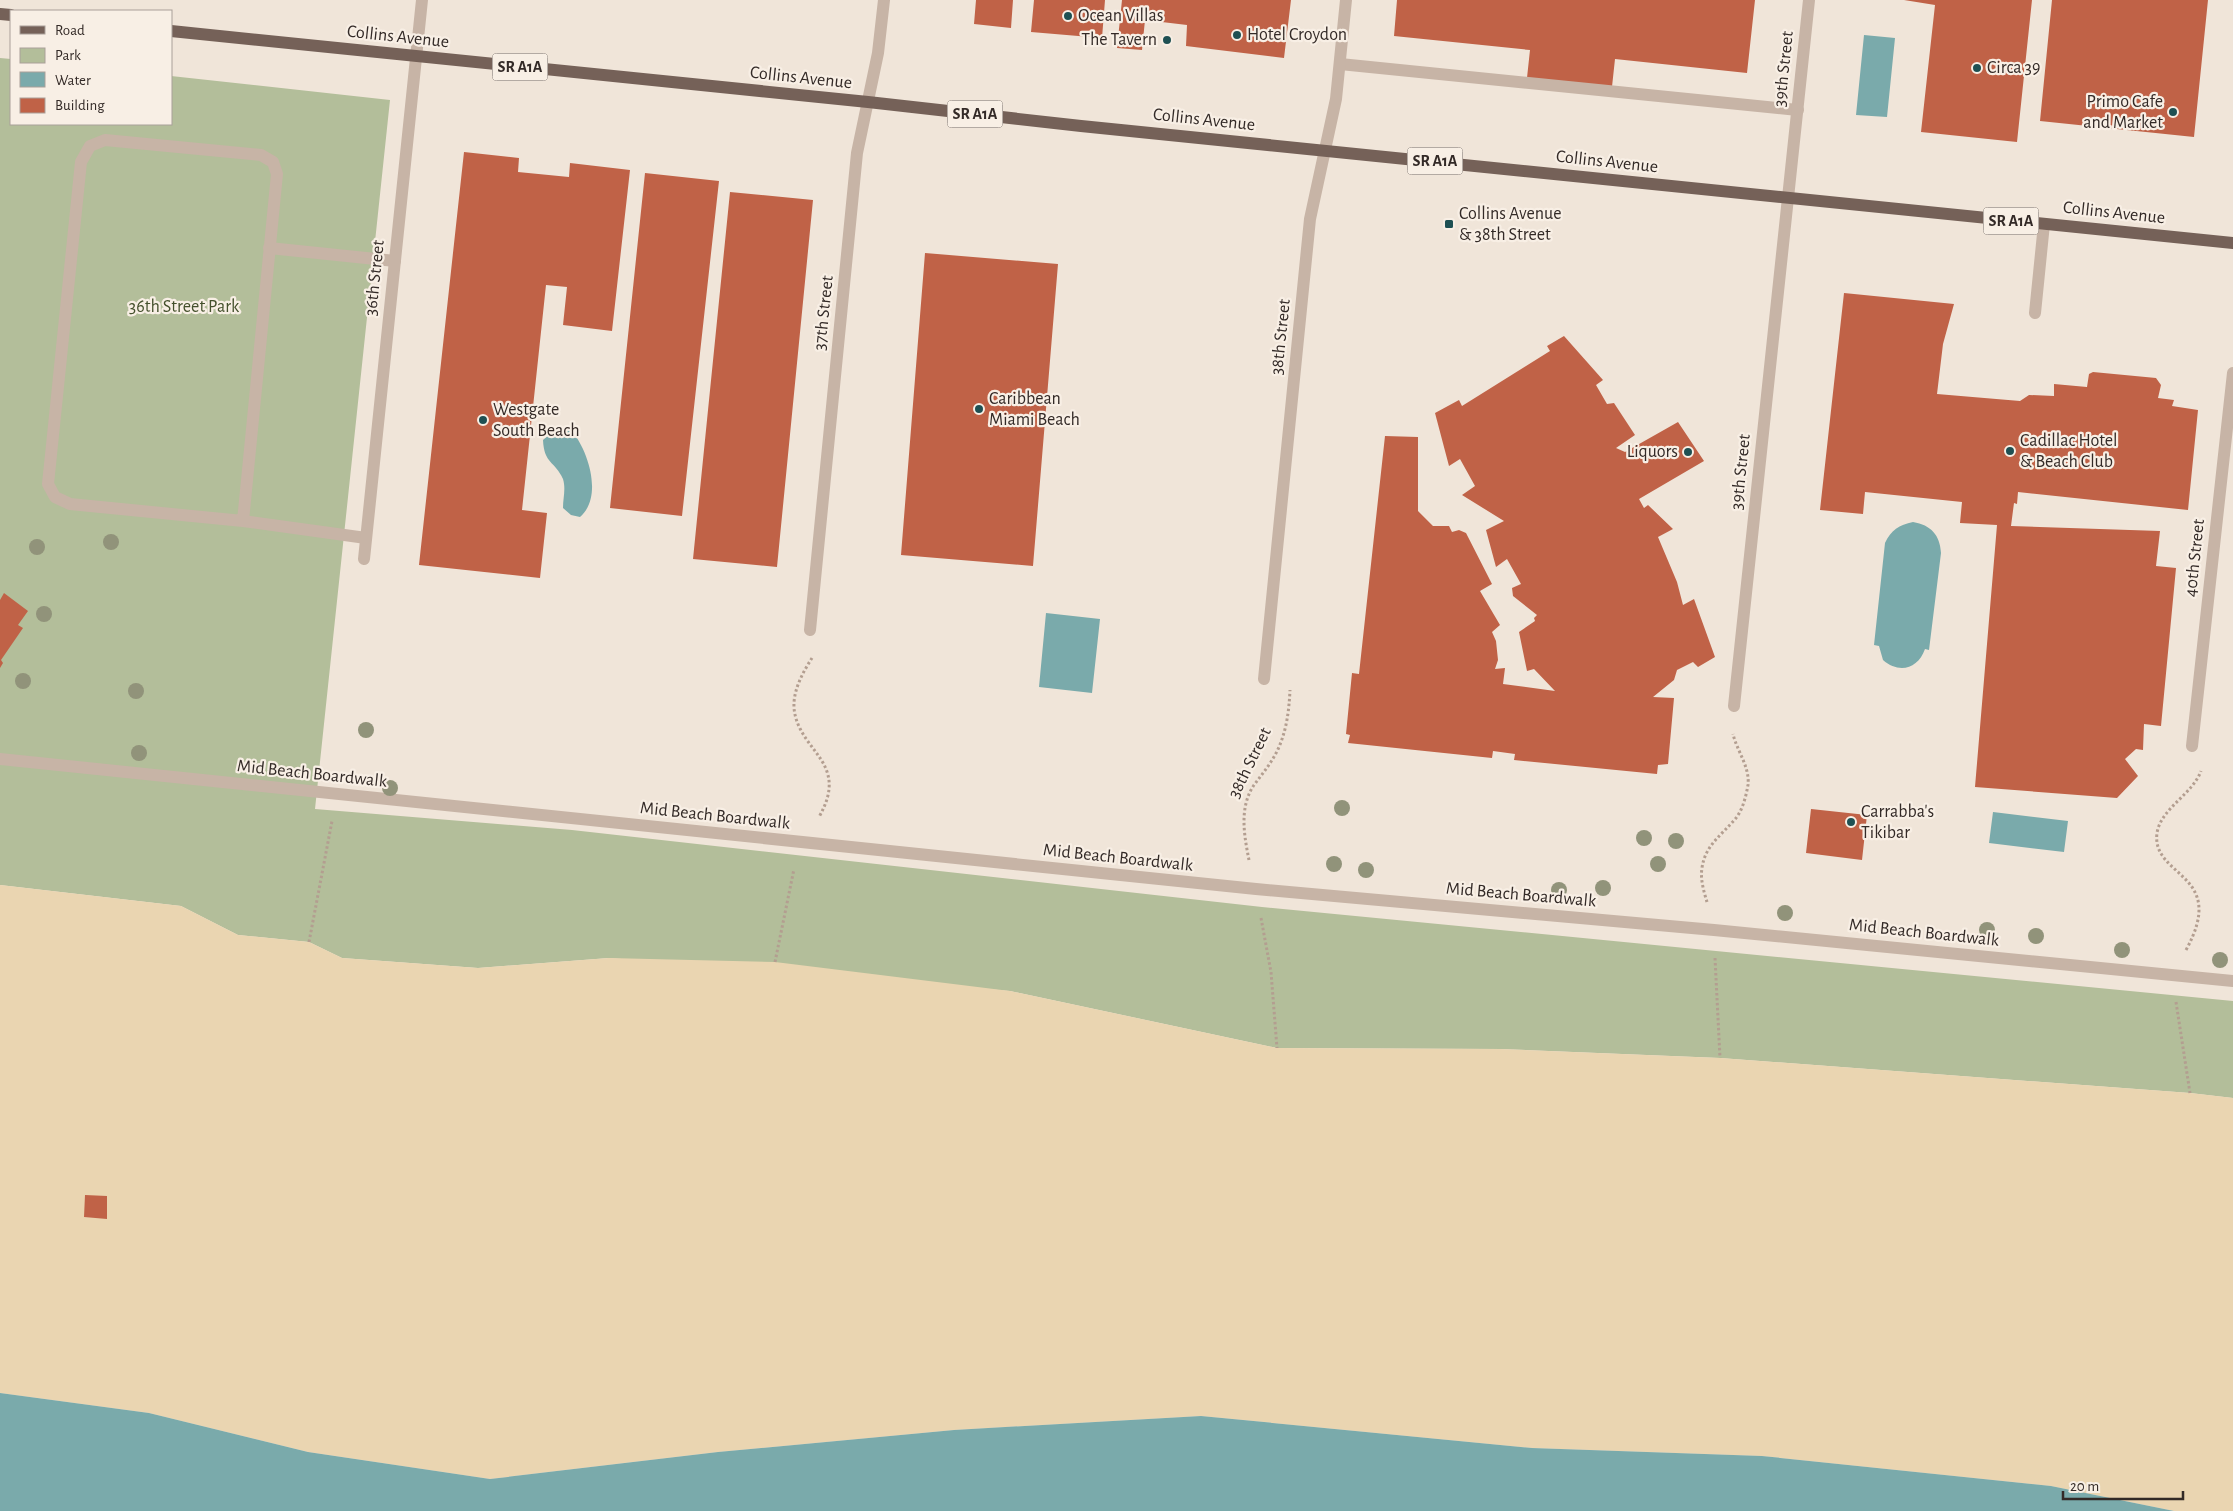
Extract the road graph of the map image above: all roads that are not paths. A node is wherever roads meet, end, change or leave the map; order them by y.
1 (422, 0) edge
2 (884, 0) edge
3 (1346, 0) edge
4 (1809, 0) edge
5 (172, 31) edge
6 (416, 57) junction
7 (1340, 64) junction
8 (868, 102) junction
9 (1798, 110) junction
10 (1325, 150) junction
11 (1789, 198) junction
12 (2044, 224) junction
13 (2233, 242) edge
14 (269, 248) junction
15 (395, 261) junction
16 (2035, 313) dead end
17 (2233, 373) edge
18 (243, 521) junction
19 (366, 538) junction
20 (364, 559) dead end
21 (810, 630) dead end
22 (1264, 679) dead end
23 (1734, 706) road end
24 (2192, 746) dead end
25 (0, 759) edge
26 (2233, 981) edge

1 - 6 street, 36th Street
2 - 8 street, 37th Street
3 - 7 street, 38th Street
4 - 9 street, 39th Street
5 - 6 main road, Collins Avenue / SR A1A
6 - 8 main road, Collins Avenue / SR A1A
6 - 15 street, 36th Street
7 - 9 street
7 - 10 street, 38th Street
8 - 10 main road, Collins Avenue / SR A1A
8 - 21 street, 37th Street
9 - 11 street, 39th Street
10 - 11 main road, Collins Avenue / SR A1A
10 - 22 street, 38th Street
11 - 12 main road, Collins Avenue / SR A1A
11 - 23 street, 39th Street
12 - 13 main road, Collins Avenue / SR A1A
12 - 16 street
14 - 15 street
14 - 18 street
14 - 18 street
15 - 19 street, 36th Street
17 - 24 street, 40th Street
18 - 19 street
19 - 20 street, 36th Street
25 - 26 street, Mid Beach Boardwalk

